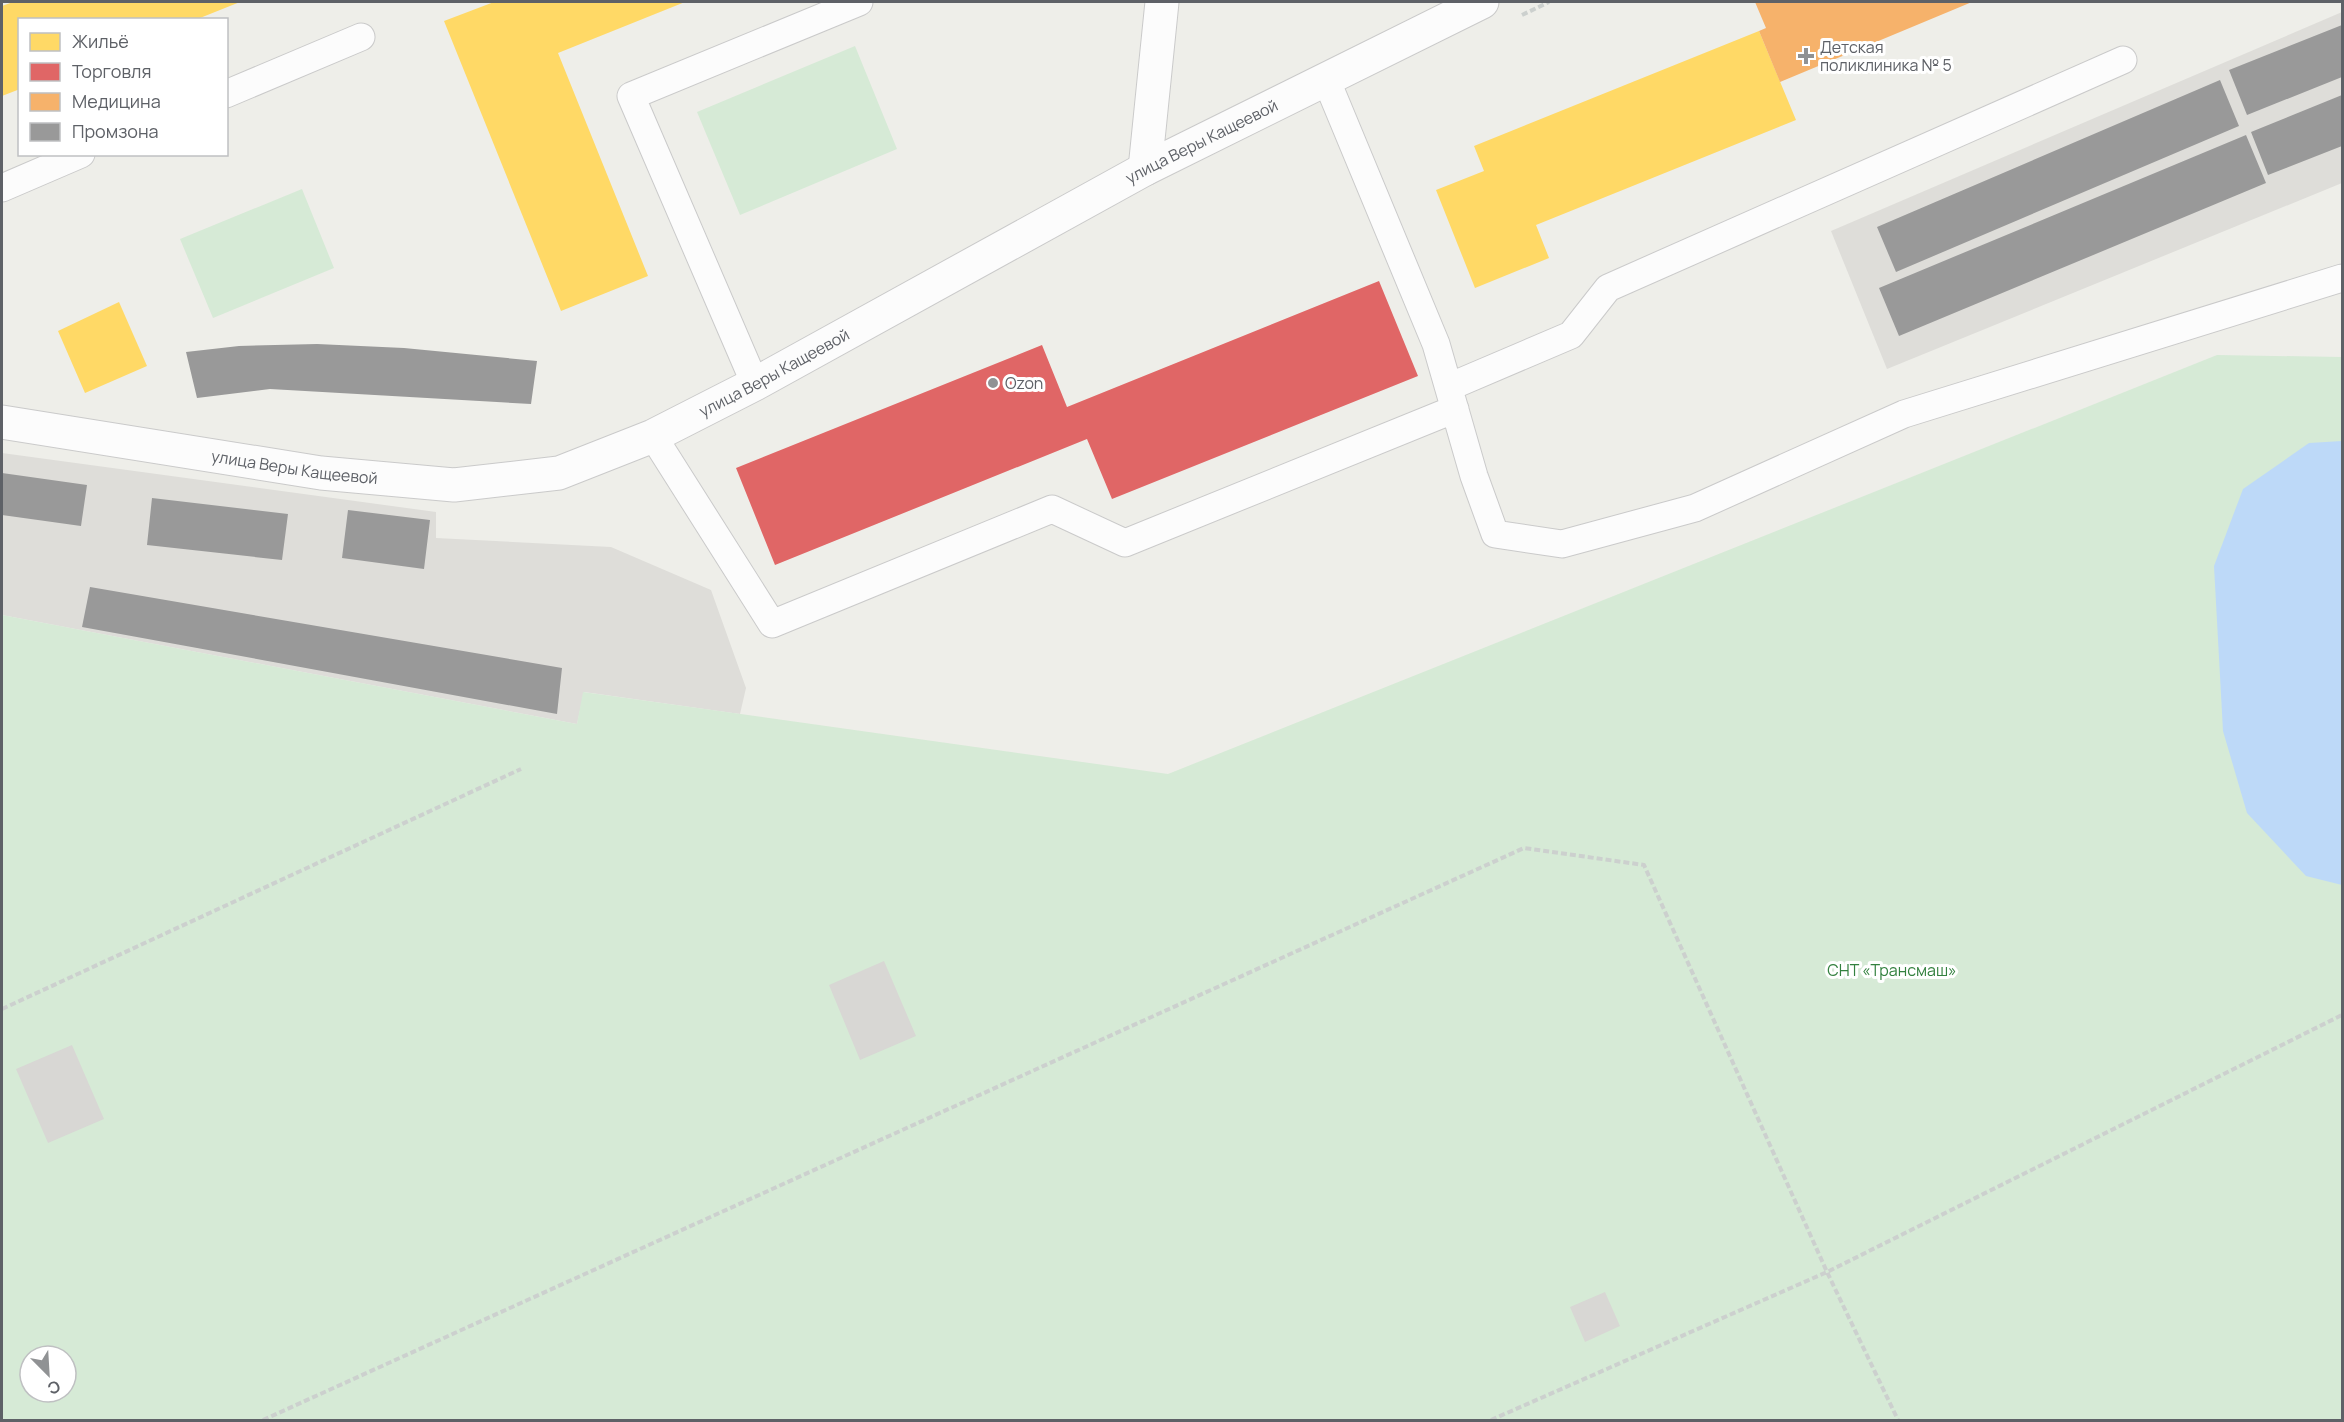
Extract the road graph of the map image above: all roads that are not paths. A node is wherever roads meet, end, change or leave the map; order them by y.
1 (859, 2) edge
2 (1161, 2) edge
3 (1482, 2) edge
4 (361, 37) dead end
5 (2123, 60) dead end
6 (1326, 79) junction
7 (228, 93) edge
8 (76, 156) edge
9 (1145, 169) junction
10 (2, 188) edge
11 (2343, 278) edge
12 (755, 384) junction
13 (1452, 398) junction
14 (2, 422) edge
15 (653, 436) junction

1 - 12 lane
2 - 9 street
3 - 6 street, улица Веры Кащеевой
4 - 7 lane
5 - 13 lane
6 - 9 street, улица Веры Кащеевой
6 - 13 lane
8 - 10 lane
9 - 12 street, улица Веры Кащеевой
11 - 13 lane
12 - 15 street, улица Веры Кащеевой
13 - 15 lane
14 - 15 street, улица Веры Кащеевой

